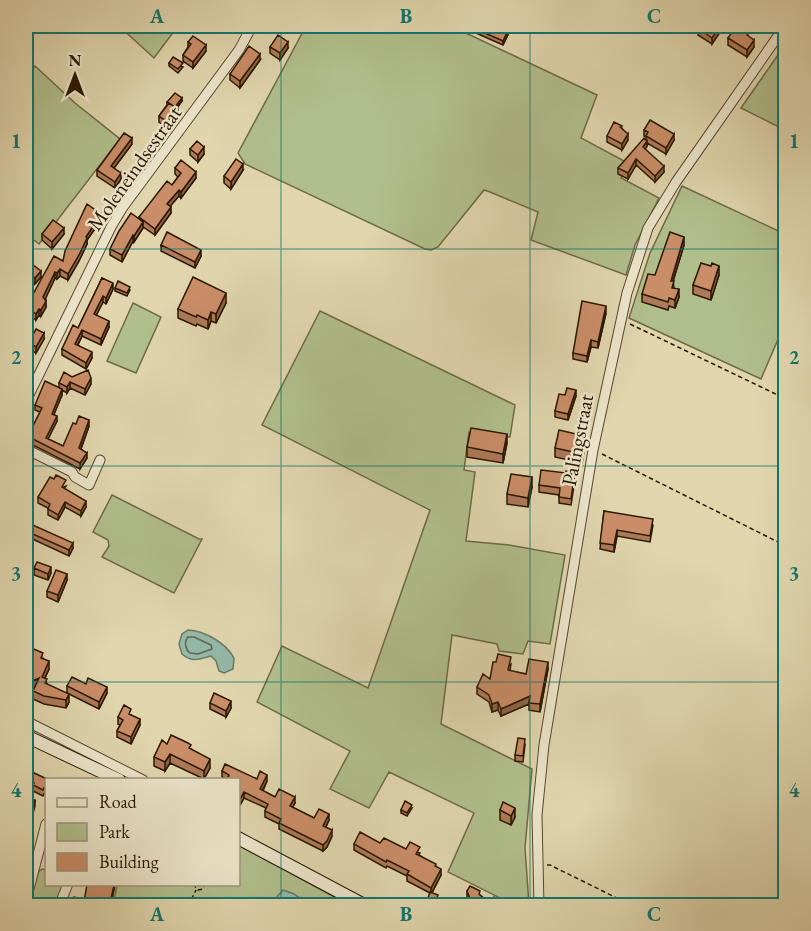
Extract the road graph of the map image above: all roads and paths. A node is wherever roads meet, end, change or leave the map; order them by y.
1 (252, 26) edge
2 (785, 26) edge
3 (621, 319) junction
4 (786, 399) edge
5 (26, 401) edge
6 (26, 449) edge
7 (593, 450) junction
8 (100, 460) dead end
9 (786, 546) edge
10 (26, 721) edge
11 (27, 736) edge
12 (115, 778) edge
13 (139, 778) edge
14 (45, 828) edge
15 (240, 839) edge
16 (37, 860) junction
17 (45, 864) edge
18 (537, 865) junction
19 (68, 886) edge
20 (194, 886) edge
21 (204, 886) edge
22 (196, 890) junction
23 (86, 892) edge
24 (63, 896) junction
25 (85, 899) junction
26 (26, 900) edge
27 (59, 906) edge
28 (83, 906) edge
29 (188, 906) edge
30 (366, 906) edge
31 (539, 906) edge
32 (633, 906) edge

1 - 5 street, Moleneindsestraat
2 - 3 street, Palingstraat
3 - 4 path
3 - 7 street, Palingstraat
6 - 8 street
7 - 9 path
7 - 18 street, Palingstraat
10 - 13 street
11 - 12 main road
14 - 16 street
15 - 30 main road
16 - 17 street
16 - 26 street
18 - 31 street, Palingstraat
18 - 32 path
19 - 24 street
20 - 22 path
21 - 22 path
22 - 29 path
23 - 25 path
24 - 25 path
24 - 27 street
25 - 28 path

